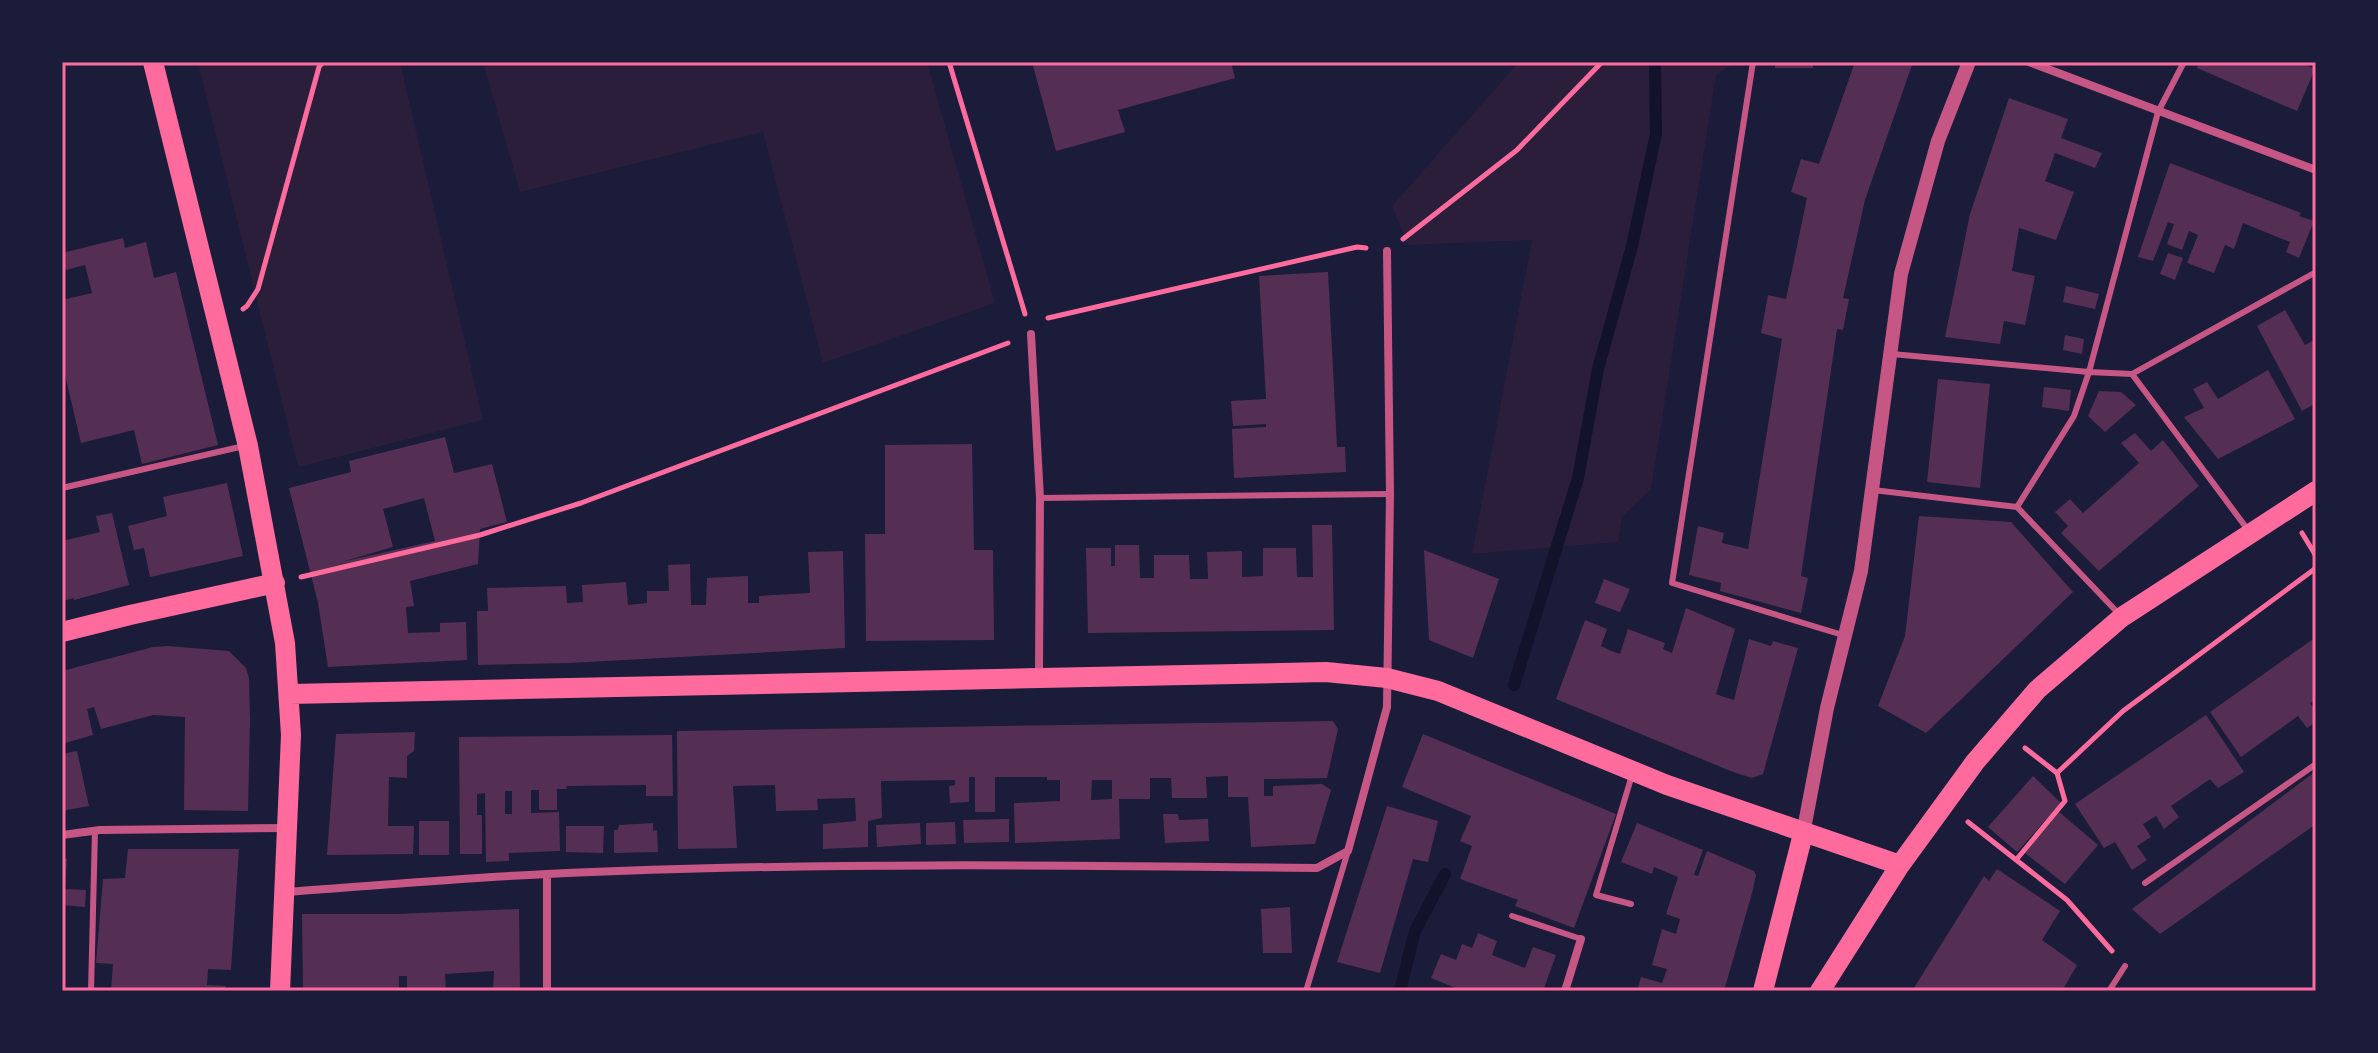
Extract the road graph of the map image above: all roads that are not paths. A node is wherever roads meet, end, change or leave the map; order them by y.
1 (153, 62) edge
2 (1753, 62) edge
3 (1969, 62) edge
4 (2029, 62) edge
5 (2184, 62) edge
6 (2158, 112) junction
7 (2316, 170) edge
8 (1387, 251) road end
9 (2316, 272) edge
10 (1031, 334) road end
11 (1888, 353) junction
12 (2089, 372) junction
13 (2132, 374) junction
14 (248, 446) junction
15 (62, 488) edge
16 (1871, 489) junction
17 (2316, 491) edge
18 (1390, 494) junction
19 (1040, 498) junction
20 (2017, 507) junction
21 (2250, 532) junction
22 (275, 583) junction
23 (2122, 617) junction
24 (62, 632) edge
25 (1846, 636) junction
26 (1039, 677) junction
27 (1387, 678) junction
28 (290, 694) junction
29 (2316, 764) edge
30 (1633, 772) junction
31 (287, 828) junction
32 (95, 831) junction
33 (1803, 834) junction
34 (62, 835) edge
35 (1348, 851) junction
36 (1900, 865) junction
37 (547, 874) junction
38 (2145, 883) dead end
39 (284, 892) junction
40 (1631, 904) dead end
41 (1512, 916) dead end
42 (1581, 939) joint
43 (2125, 966) road end
44 (91, 991) edge
45 (280, 991) edge
46 (547, 991) edge
47 (1306, 991) edge
48 (1565, 991) edge
49 (1763, 991) edge
50 (1820, 991) edge
51 (2109, 991) edge

1 - 14 main road
2 - 25 lane
3 - 11 street
4 - 6 street
5 - 6 lane
6 - 7 street
6 - 12 lane
8 - 18 street
9 - 13 lane
10 - 19 street
11 - 12 lane
11 - 16 street
12 - 13 lane
12 - 20 lane
13 - 21 lane
14 - 15 lane
14 - 22 main road
16 - 20 lane
16 - 25 street
17 - 21 main road
18 - 19 lane
18 - 27 street
19 - 26 street
20 - 23 lane
21 - 23 main road
22 - 24 main road
22 - 28 main road
23 - 36 main road
25 - 33 street
26 - 27 main road
26 - 28 main road
27 - 30 main road
27 - 35 street
28 - 31 main road
29 - 38 lane
30 - 33 main road
30 - 40 lane
31 - 32 street
31 - 39 main road
32 - 34 street
32 - 44 lane
33 - 36 main road
33 - 49 main road
35 - 37 street
35 - 47 lane
36 - 50 main road
37 - 39 street
37 - 46 street
39 - 45 main road
41 - 42 lane
42 - 48 street
43 - 51 lane

